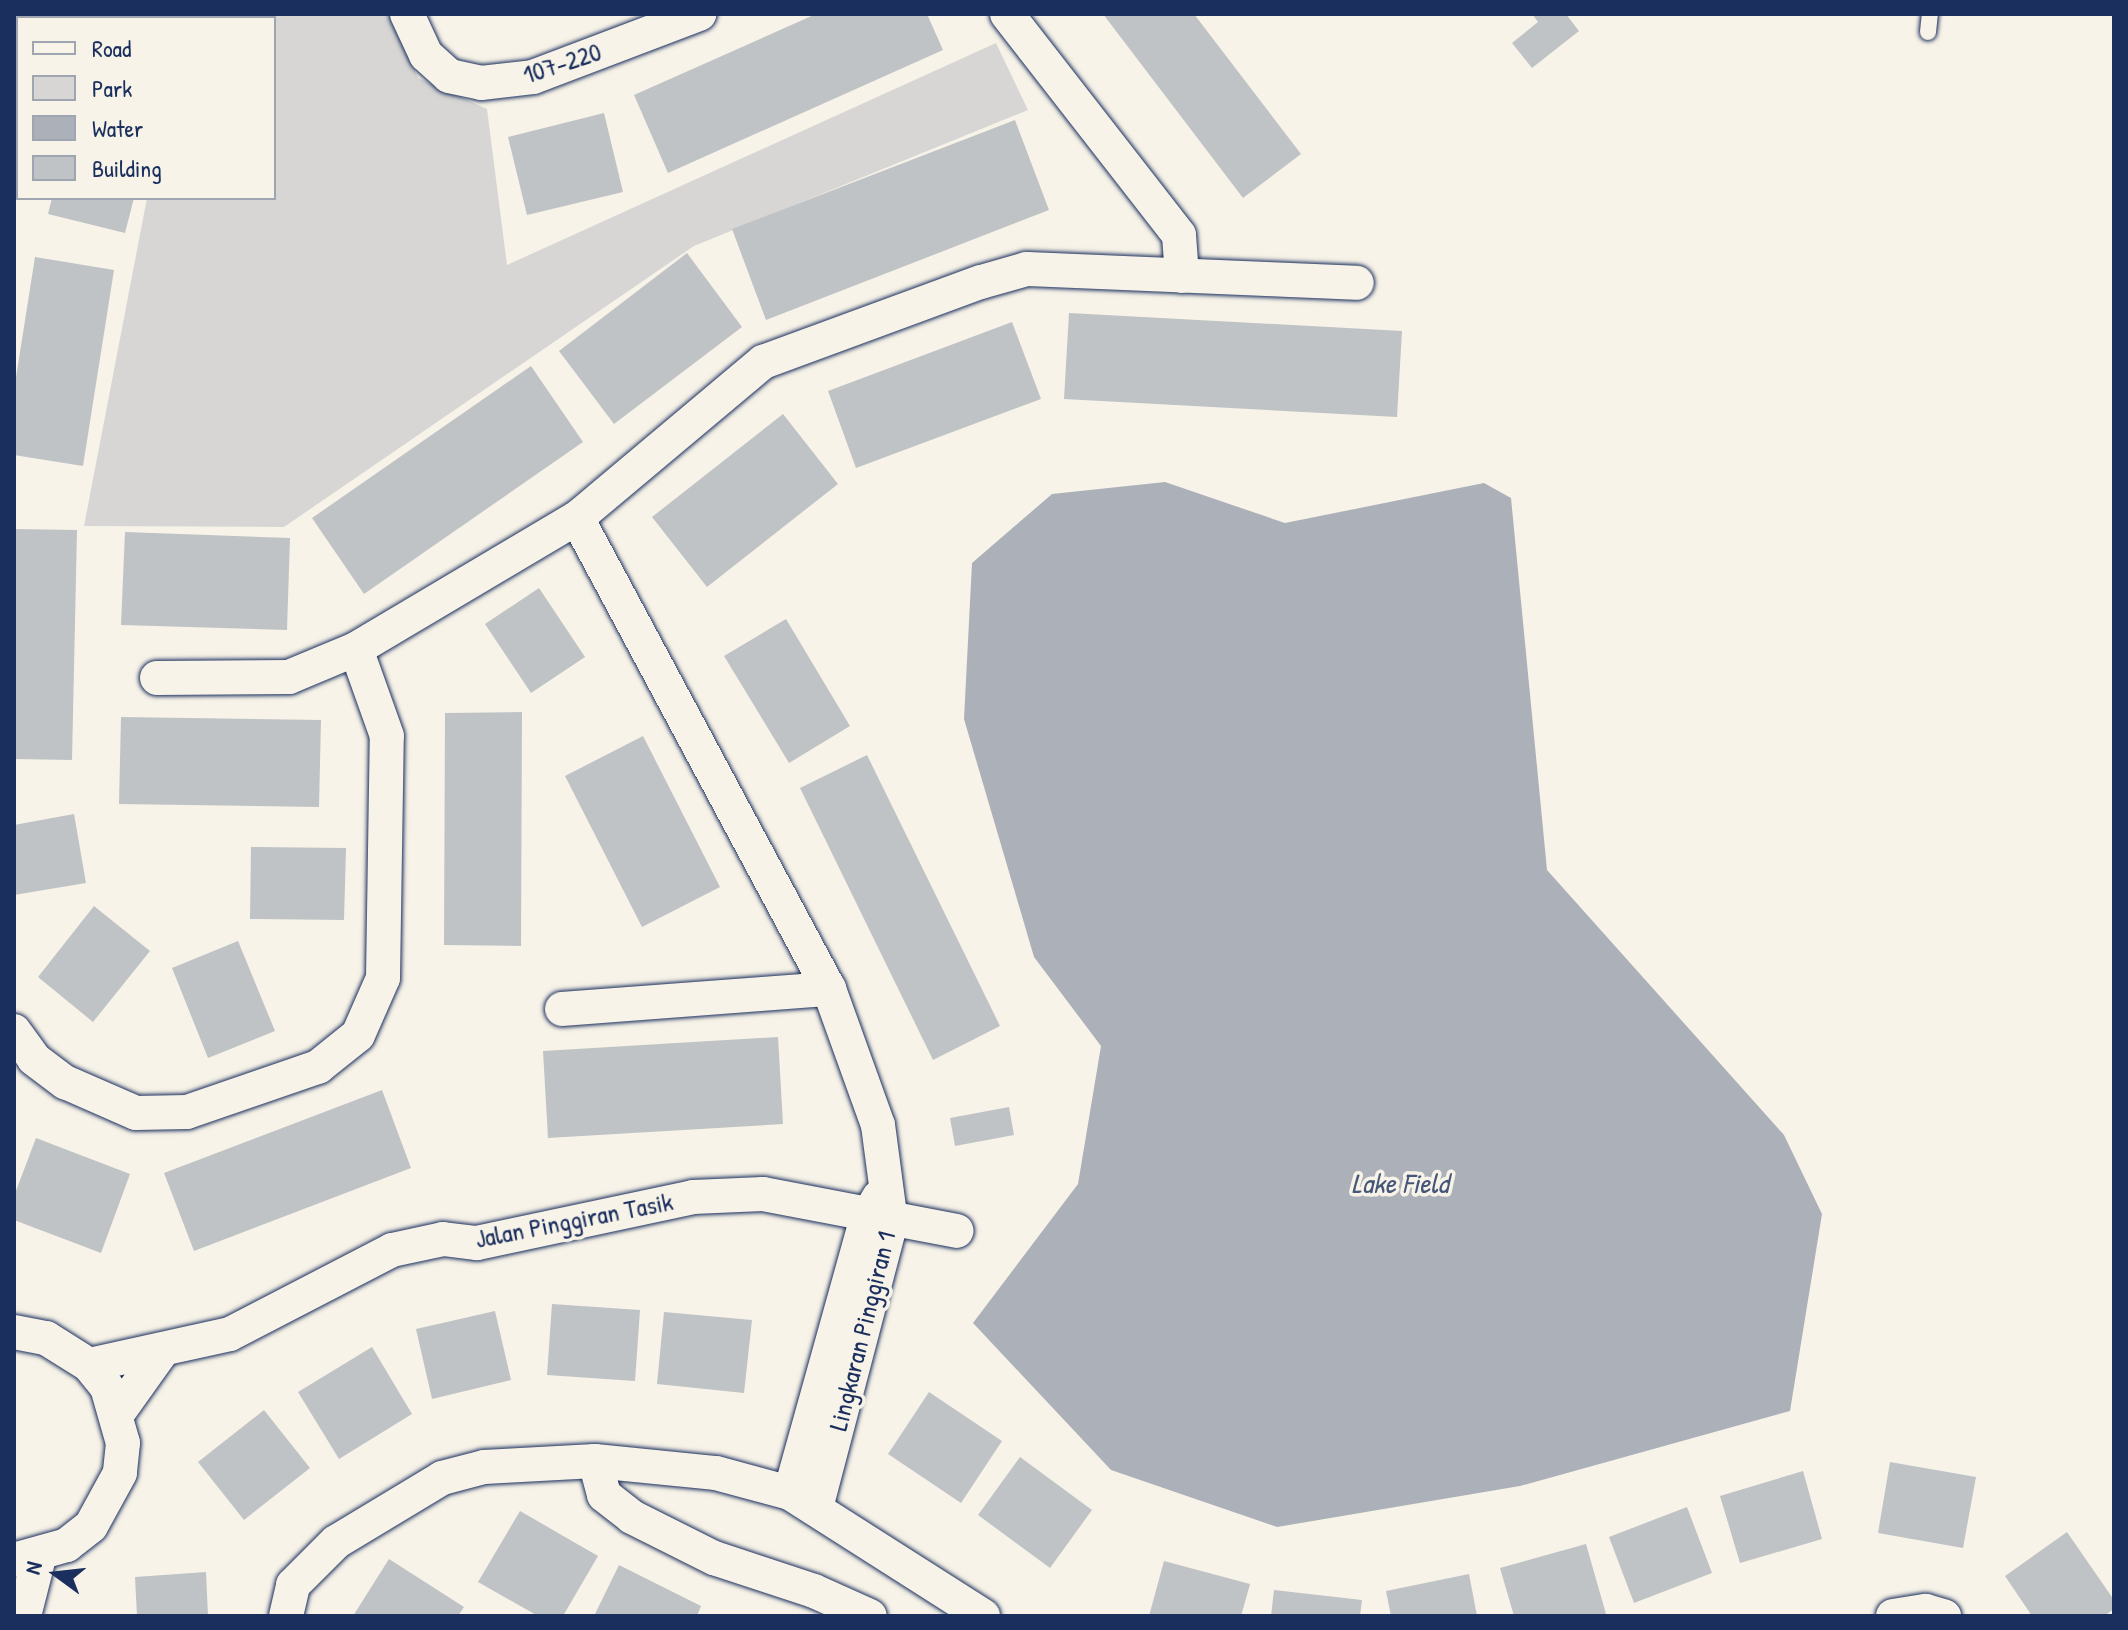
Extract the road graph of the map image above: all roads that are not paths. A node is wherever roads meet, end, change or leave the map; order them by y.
1 (407, 14) edge
2 (699, 14) edge
3 (1007, 14) edge
4 (1930, 14) edge
5 (1928, 32) dead end
6 (1182, 276) junction
7 (1357, 283) dead end
8 (577, 518) junction
9 (356, 649) junction
10 (157, 678) dead end
11 (829, 989) junction
12 (562, 1009) dead end
13 (14, 1031) edge
14 (879, 1220) junction
15 (957, 1231) dead end
16 (14, 1318) edge
17 (30, 1335) edge
18 (162, 1351) junction
19 (89, 1365) junction
20 (118, 1413) junction
21 (595, 1461) junction
22 (803, 1500) junction
23 (26, 1558) edge
24 (24, 1616) edge
25 (286, 1616) edge
26 (870, 1616) edge
27 (983, 1616) edge
28 (1893, 1616) edge
29 (1944, 1616) edge

1 - 2 street, 107-220
3 - 6 street
4 - 5 lane
6 - 7 street
6 - 8 street
8 - 9 street
8 - 11 street
9 - 10 street
9 - 13 street
11 - 12 street
11 - 14 street, Lingkaran Pinggiran 1
14 - 15 street, Jalan Pinggiran Tasik
14 - 18 street, Jalan Pinggiran Tasik
14 - 22 street, Lingkaran Pinggiran 1
16 - 17 street
17 - 19 street
18 - 19 street, Jalan Pinggiran Tasik
18 - 20 street
19 - 20 street
20 - 23 street
21 - 22 street
21 - 25 street
21 - 26 street
22 - 27 street
23 - 24 street
28 - 29 street

